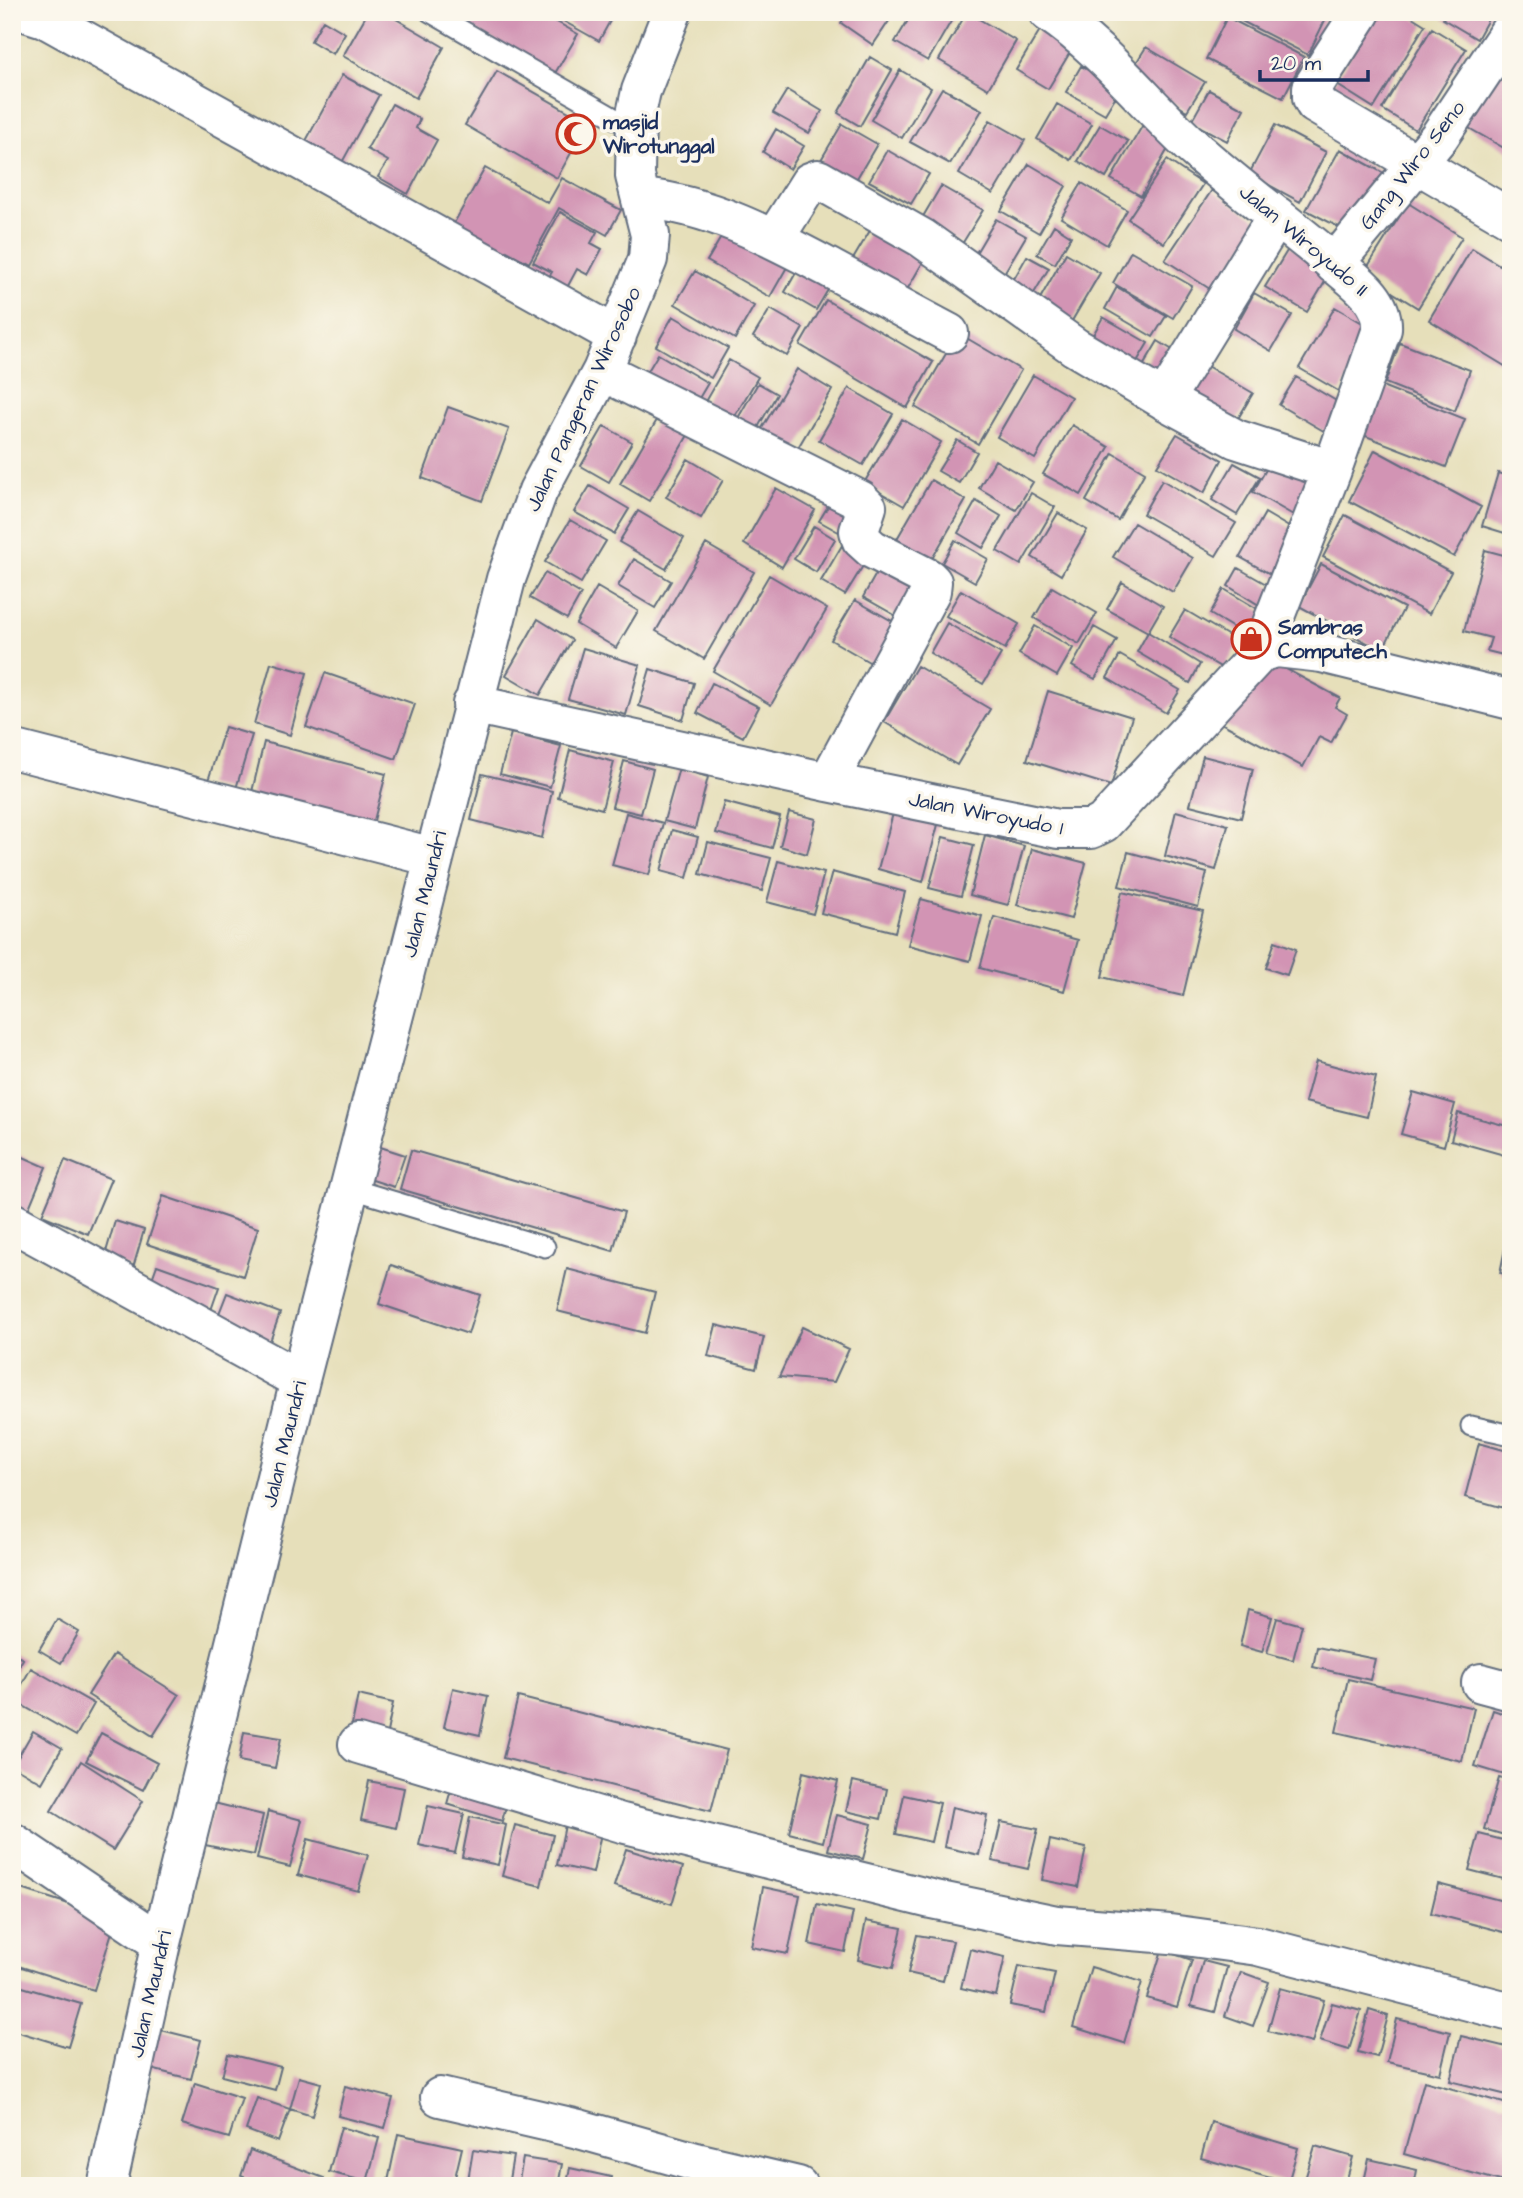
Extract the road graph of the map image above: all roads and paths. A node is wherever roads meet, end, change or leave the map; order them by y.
1 (25, 12) edge
2 (430, 12) edge
3 (673, 12) edge
4 (1048, 12) edge
5 (1361, 12) edge
6 (1511, 29) edge
7 (635, 130) junction
8 (1417, 162) junction
9 (641, 198) junction
10 (1277, 216) junction
11 (1511, 219) edge
12 (774, 239) junction
13 (1334, 264) junction
14 (949, 333) dead end
15 (617, 336) junction
16 (601, 371) junction
17 (1164, 400) junction
18 (1332, 470) junction
19 (1261, 652) junction
20 (1511, 700) edge
21 (472, 704) junction
22 (12, 750) edge
23 (828, 782) junction
24 (433, 857) junction
25 (349, 1188) junction
26 (12, 1222) edge
27 (545, 1247) dead end
28 (300, 1380) junction
29 (1471, 1426) dead end
30 (1511, 1435) edge
31 (358, 1744) dead end
32 (12, 1842) edge
33 (161, 1943) junction
34 (1511, 2012) edge
35 (440, 2097) dead end
36 (694, 2174) edge
37 (107, 2186) edge
38 (798, 2186) edge

1 - 15 street
2 - 7 lane
3 - 7 street, Jalan Pangeran Wirosobo
4 - 10 street, Jalan Wiroyudo II
5 - 8 street
6 - 8 street, Gang Wiro Seno
7 - 9 street, Jalan Pangeran Wirosobo
8 - 11 street
8 - 13 street, Gang Wiro Seno
9 - 12 street
9 - 15 street, Jalan Pangeran Wirosobo
10 - 13 street, Jalan Wiroyudo II
10 - 17 street
12 - 14 street
12 - 17 street
13 - 18 street, Jalan Wiroyudo II
15 - 16 street, Jalan Pangeran Wirosobo
16 - 21 street, Jalan Pangeran Wirosobo
16 - 23 street
17 - 18 street
18 - 19 street, Jalan Wiroyudo II
19 - 20 street
19 - 23 street, Jalan Wiroyudo 1
21 - 23 street, Jalan Wiroyudo 1
21 - 24 street, Jalan Maundri
22 - 24 street
24 - 25 street, Jalan Maundri
25 - 27 lane
25 - 28 street, Jalan Maundri
26 - 28 street
28 - 33 street, Jalan Maundri
29 - 30 lane
31 - 34 street
32 - 33 street
33 - 37 street, Jalan Maundri
35 - 36 street
36 - 38 street

